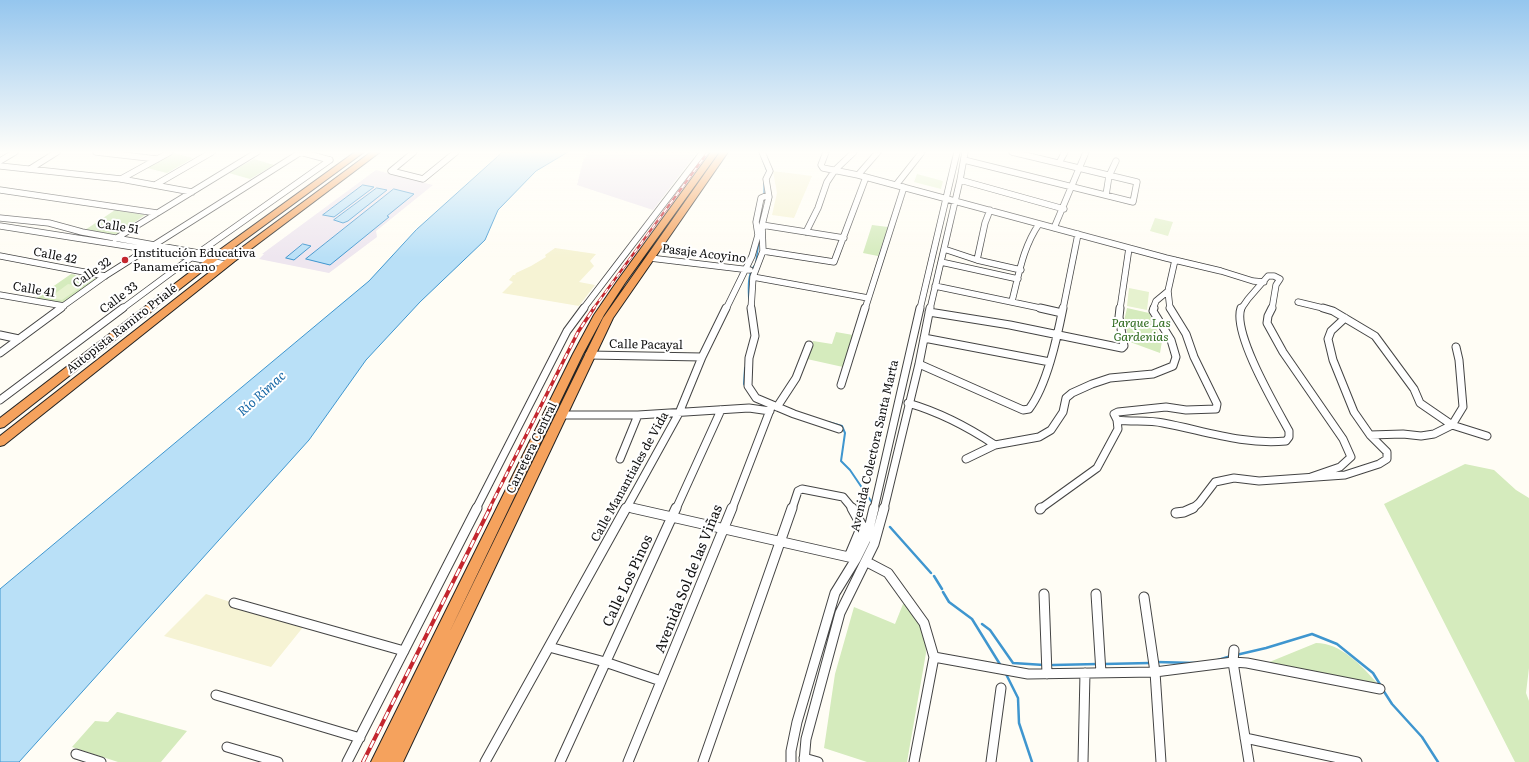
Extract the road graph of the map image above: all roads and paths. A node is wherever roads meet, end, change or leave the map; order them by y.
1 (904, 187) edge
2 (169, 188) edge
3 (199, 188) edge
4 (244, 188) edge
5 (291, 188) edge
6 (311, 188) edge
7 (328, 188) edge
8 (679, 188) edge
9 (685, 188) edge
10 (699, 188) edge
11 (767, 188) edge
12 (825, 188) edge
13 (862, 188) edge
14 (906, 188) edge
15 (948, 188) edge
16 (958, 188) edge
17 (987, 188) edge
18 (1072, 188) joint
19 (1107, 188) edge
20 (1136, 188) edge
21 (0, 190) edge
22 (192, 192) junction
23 (768, 195) junction
24 (1106, 195) junction
25 (946, 198) junction
26 (955, 200) junction
27 (663, 205) junction
28 (675, 207) junction
29 (1064, 209) junction
30 (990, 210) junction
31 (157, 213) junction
32 (0, 218) edge
33 (1039, 224) junction
34 (762, 225) junction
35 (0, 226) edge
36 (1054, 228) junction
37 (806, 232) junction
38 (1078, 234) junction
39 (117, 238) junction
40 (844, 238) junction
41 (108, 243) junction
42 (155, 244) junction
43 (1129, 248) junction
44 (146, 249) junction
45 (944, 249) junction
46 (763, 251) junction
47 (200, 252) junction
48 (0, 256) edge
49 (193, 258) junction
50 (214, 258) junction
51 (650, 258) junction
52 (977, 260) junction
53 (1175, 260) junction
54 (229, 262) junction
55 (941, 262) junction
56 (746, 270) junction
57 (1021, 270) junction
58 (755, 274) junction
59 (105, 276) junction
60 (1018, 278) junction
61 (1264, 282) junction
62 (935, 286) junction
63 (1168, 291) junction
64 (0, 295) edge
65 (868, 298) junction
66 (1012, 301) junction
67 (1298, 302) dead end
68 (64, 306) junction
69 (929, 312) junction
70 (1062, 313) junction
71 (1345, 318) junction
72 (0, 335) edge
73 (1058, 335) junction
74 (924, 338) junction
75 (19, 339) junction
76 (809, 345) dead end
77 (1456, 347) dead end
78 (0, 353) edge
79 (589, 355) junction
80 (702, 357) junction
81 (1050, 362) junction
82 (919, 364) junction
83 (841, 385) dead end
84 (0, 400) edge
85 (908, 403) junction
86 (773, 408) junction
87 (721, 410) junction
88 (679, 413) junction
89 (561, 415) junction
90 (638, 415) junction
91 (1117, 420) junction
92 (0, 424) edge
93 (1452, 425) junction
94 (839, 429) dead end
95 (1370, 435) junction
96 (1487, 436) dead end
97 (0, 442) edge
98 (995, 445) junction
99 (620, 459) dead end
100 (966, 459) dead end
101 (1311, 477) junction
102 (627, 508) junction
103 (1040, 509) dead end
104 (1176, 513) dead end
105 (672, 517) junction
106 (724, 529) junction
107 (781, 542) junction
108 (853, 558) junction
109 (866, 562) junction
110 (1044, 594) dead end
111 (1096, 594) dead end
112 (1144, 597) dead end
113 (234, 603) dead end
114 (549, 647) junction
115 (1234, 650) dead end
116 (404, 651) junction
117 (934, 657) junction
118 (605, 662) junction
119 (1233, 662) junction
120 (1155, 672) junction
121 (1085, 673) junction
122 (1101, 673) junction
123 (1047, 674) junction
124 (661, 681) junction
125 (1001, 688) dead end
126 (1380, 689) dead end
127 (216, 695) dead end
128 (360, 738) junction
129 (1245, 738) junction
130 (227, 747) dead end
131 (76, 754) dead end
132 (804, 760) edge
133 (101, 762) edge
134 (278, 762) edge
135 (347, 762) edge
136 (379, 762) edge
137 (395, 762) edge
138 (485, 762) edge
139 (560, 762) edge
140 (628, 762) edge
141 (703, 762) edge
142 (791, 762) edge
143 (818, 762) edge
144 (914, 762) edge
145 (991, 762) edge
146 (1083, 762) edge
147 (1161, 762) edge
148 (1248, 762) edge
149 (1357, 762) edge

1 - 65 street
2 - 22 street
3 - 22 street
4 - 42 street, Calle 32
5 - 47 street, Calle 33
6 - 50 highway, Autopista Ramiro Prialé
7 - 54 highway, Autopista Ramiro Prialé
8 - 27 street
9 - 28 highway, Carretera Central
10 - 51 highway, Carretera Central
11 - 23 street
12 - 37 street
13 - 40 street
14 - 25 street
15 - 25 street, Avenida Colectora Santa Marta
16 - 26 street, Avenida Colectora Santa Marta
17 - 29 street
18 - 24 street
18 - 29 street
19 - 24 street
20 - 24 street
21 - 31 street
22 - 31 street
23 - 34 street
23 - 56 street, Calle Manantiales de Vida
25 - 26 street
25 - 108 street, Avenida Colectora Santa Marta
26 - 30 street
26 - 45 street, Avenida Colectora Santa Marta
27 - 28 street
27 - 116 street
28 - 136 highway, Carretera Central
29 - 36 street
30 - 33 street
30 - 52 street
31 - 39 street
32 - 39 street, Calle 51
33 - 36 street
33 - 57 street
34 - 37 street
34 - 46 street
35 - 41 street, Calle 51
36 - 38 street
37 - 40 street
38 - 43 street
38 - 70 street
39 - 41 street
39 - 42 street, Calle 51
40 - 46 street
41 - 44 street, Calle 51
42 - 44 street, Calle 32
42 - 47 street, Calle 51
43 - 53 street
43 - 73 street
44 - 49 street, Calle 51
44 - 59 street, Calle 32
45 - 52 street
45 - 55 street, Avenida Colectora Santa Marta
46 - 58 street
47 - 49 street, Calle 33
47 - 50 street, Calle 51
48 - 59 street, Calle 42
49 - 50 street, Calle 51
49 - 84 street, Calle 33
50 - 54 street, Calle 51
50 - 54 street, Calle 51
50 - 92 highway, Autopista Ramiro Prialé
51 - 56 street, Pasaje Acoyino
51 - 79 highway, Carretera Central
52 - 57 street
53 - 61 street
53 - 63 street
54 - 97 highway, Autopista Ramiro Prialé
55 - 60 street
55 - 62 street, Avenida Colectora Santa Marta
56 - 58 street, Pasaje Acoyino
56 - 80 street, Calle Manantiales de Vida
57 - 60 street
58 - 65 street, Pasaje Acoyino
58 - 86 street
59 - 68 street, Calle 32
60 - 66 street
61 - 91 street
61 - 101 street
62 - 66 street
62 - 69 street, Avenida Colectora Santa Marta
63 - 91 street
63 - 98 street
64 - 68 street, Calle 41
65 - 83 street
66 - 70 street
67 - 71 street
68 - 75 street, Calle 32
69 - 73 street
69 - 74 street, Avenida Colectora Santa Marta
70 - 73 street
71 - 93 street
71 - 95 street
72 - 75 street
73 - 81 street
74 - 81 street
74 - 82 street, Avenida Colectora Santa Marta
75 - 78 street, Calle 32
76 - 86 street, Avenida Sol de las Viñas
77 - 93 street
79 - 80 street, Calle Pacayal
79 - 89 highway, Carretera Central
80 - 88 street, Calle Manantiales de Vida
81 - 82 street
82 - 85 street, Avenida Colectora Santa Marta
85 - 98 street
85 - 109 street, Avenida Colectora Santa Marta
86 - 87 street
86 - 94 street
86 - 106 street, Avenida Sol de las Viñas
87 - 88 street
87 - 105 street, Calle Los Pinos
88 - 90 street
88 - 102 street, Calle Manantiales de Vida
89 - 90 street
89 - 137 highway, Carretera Central
90 - 99 street
91 - 103 street
93 - 95 street
93 - 96 street
95 - 101 street
98 - 100 street
101 - 104 street
102 - 105 street
102 - 114 street, Calle Manantiales de Vida
105 - 106 street
105 - 118 street, Calle Los Pinos
106 - 107 street
106 - 124 street, Avenida Sol de las Viñas
107 - 108 street
107 - 108 street
107 - 141 street
108 - 142 street, Avenida Colectora Santa Marta
109 - 117 street
109 - 132 street, Avenida Colectora Santa Marta
110 - 123 street
111 - 122 street
112 - 120 street
113 - 116 street
114 - 118 street
114 - 138 street, Calle Manantiales de Vida
115 - 119 street
116 - 128 street
117 - 123 street
117 - 144 street
118 - 124 street
118 - 139 street, Calle Los Pinos
119 - 120 street
119 - 126 street
119 - 129 street
120 - 122 street
120 - 147 street
121 - 122 street
121 - 123 street
121 - 146 street
124 - 140 street, Avenida Sol de las Viñas
125 - 145 street
127 - 128 street
128 - 135 street
129 - 148 street
129 - 149 street
130 - 134 street
131 - 133 street
132 - 143 street

